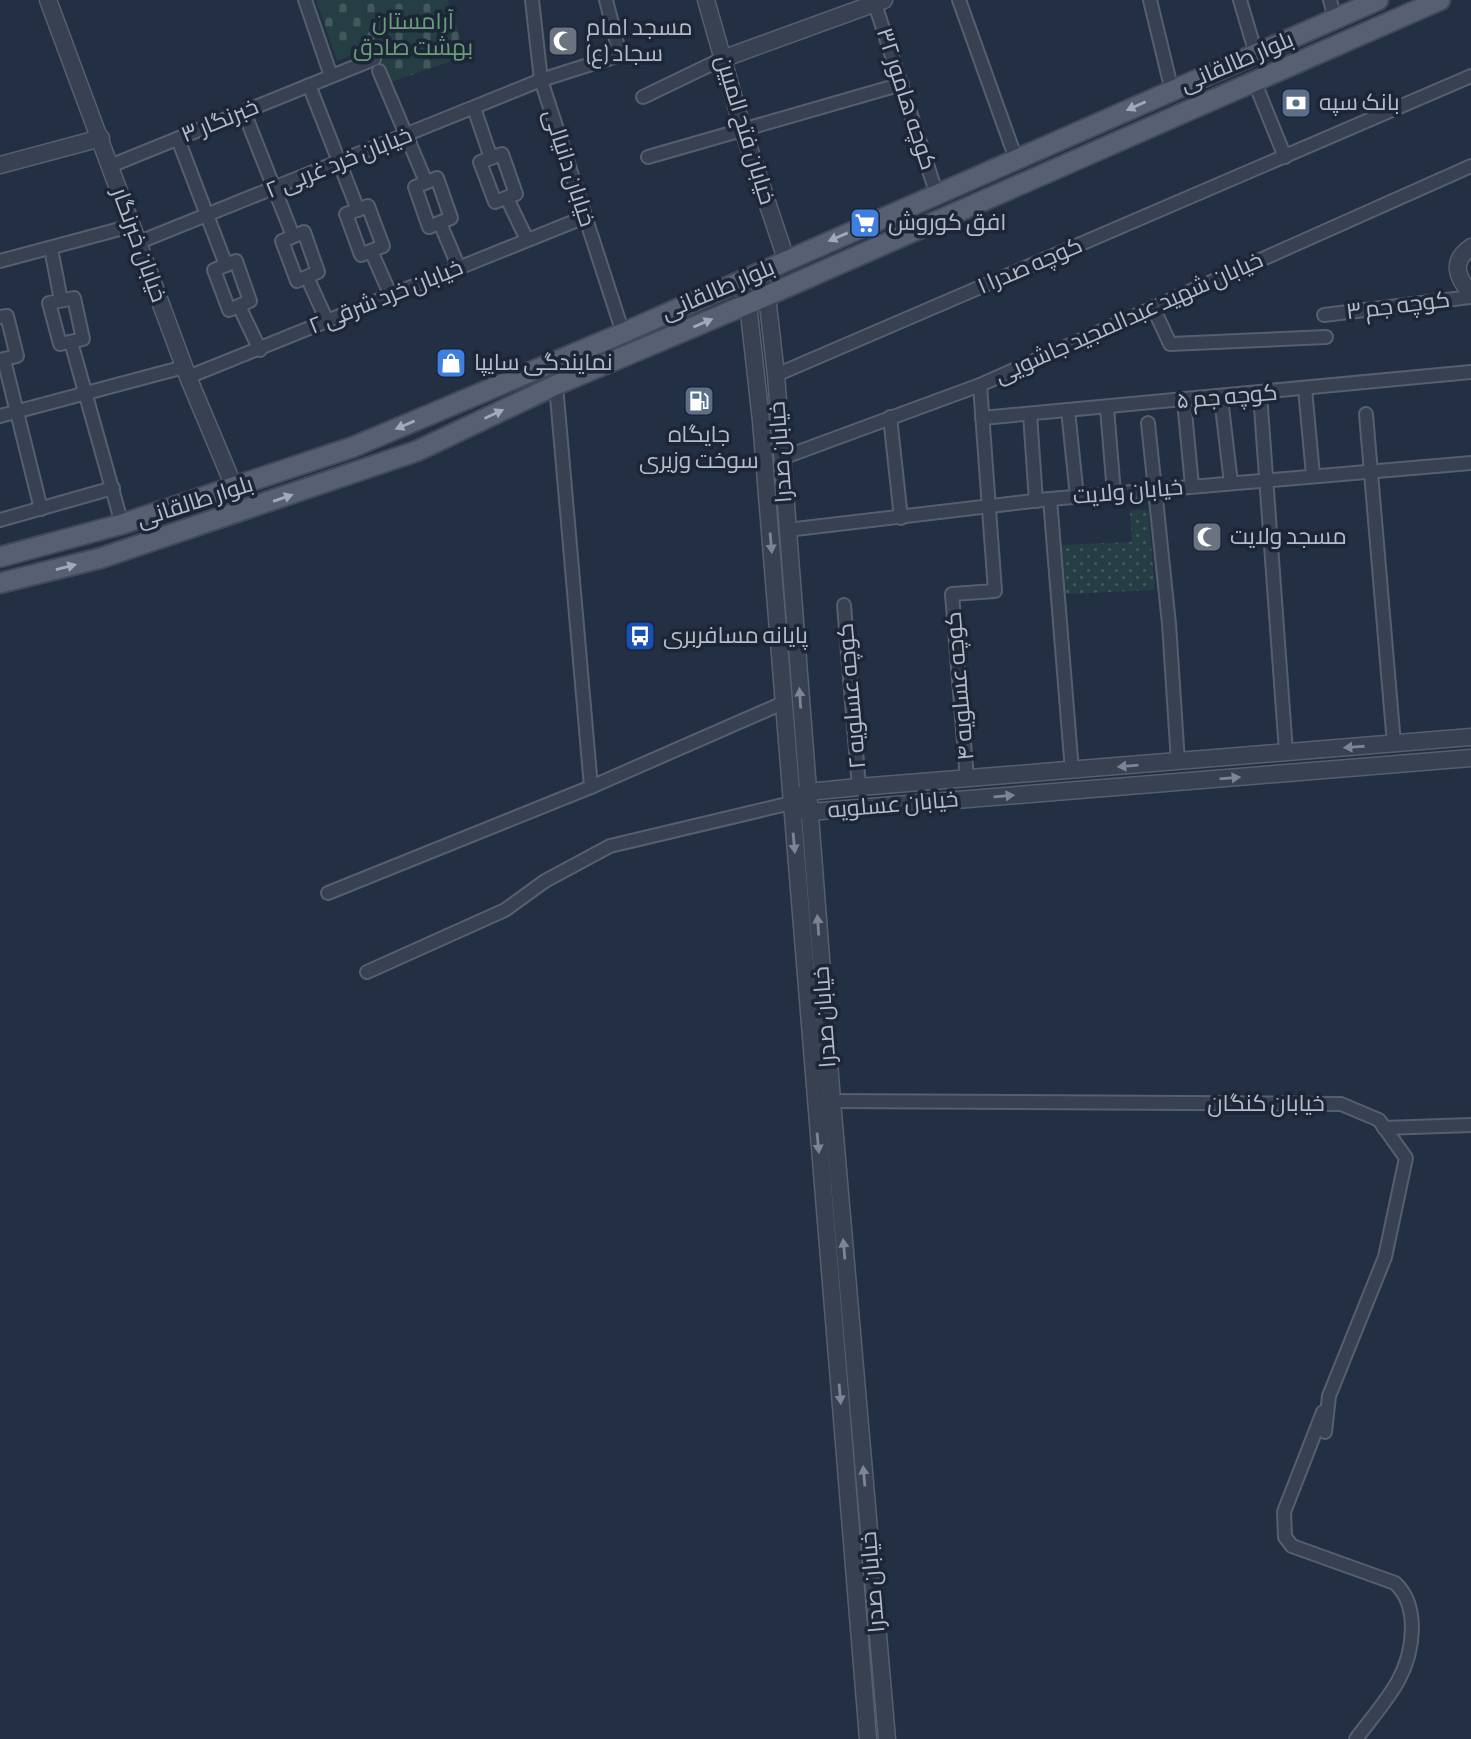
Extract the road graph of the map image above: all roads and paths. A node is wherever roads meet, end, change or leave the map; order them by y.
1 (48, 0) edge
2 (305, 0) edge
3 (532, 0) edge
4 (606, 0) edge
5 (706, 0) edge
6 (959, 0) edge
7 (1150, 0) edge
8 (1240, 0) edge
9 (1330, 0) edge
10 (1378, 0) edge
11 (1440, 0) edge
12 (870, 3) edge
13 (1335, 19) junction
14 (1256, 54) junction
15 (722, 59) junction
16 (331, 76) junction
17 (1471, 76) edge
18 (541, 80) junction
19 (902, 83) junction
20 (1255, 83) junction
21 (309, 85) junction
22 (1172, 91) junction
23 (643, 97) dead end
24 (474, 108) junction
25 (244, 112) junction
26 (743, 130) junction
27 (406, 136) junction
28 (101, 138) junction
29 (178, 139) junction
30 (491, 158) junction
31 (648, 158) dead end
32 (1285, 158) junction
33 (1016, 159) junction
34 (340, 162) junction
35 (0, 165) edge
36 (110, 166) junction
37 (1471, 166) edge
38 (426, 182) junction
39 (1025, 182) junction
40 (273, 189) junction
41 (937, 195) junction
42 (507, 198) junction
43 (358, 210) junction
44 (205, 216) junction
45 (585, 216) junction
46 (440, 223) junction
47 (131, 226) junction
48 (293, 236) junction
49 (527, 240) junction
50 (137, 243) junction
51 (1471, 247) edge
52 (51, 249) junction
53 (371, 251) junction
54 (786, 259) junction
55 (0, 261) edge
56 (226, 265) junction
57 (459, 268) junction
58 (758, 272) junction
59 (307, 277) junction
60 (739, 280) junction
61 (1471, 295) edge
62 (391, 296) junction
63 (767, 296) junction
64 (61, 300) junction
65 (748, 304) junction
66 (239, 306) junction
67 (1153, 307) junction
68 (1324, 315) dead end
69 (0, 317) edge
70 (327, 321) junction
71 (623, 333) junction
72 (1326, 337) dead end
73 (71, 342) junction
74 (260, 350) junction
75 (2, 360) edge
76 (186, 372) junction
77 (1471, 372) edge
78 (776, 375) junction
79 (556, 385) junction
80 (980, 385) junction
81 (1305, 390) junction
82 (86, 394) junction
83 (1260, 394) junction
84 (1221, 398) junction
85 (1184, 401) junction
86 (1107, 408) junction
87 (1068, 410) junction
88 (18, 411) junction
89 (1030, 414) junction
90 (1366, 414) dead end
91 (0, 416) edge
92 (890, 417) junction
93 (778, 418) junction
94 (982, 418) junction
95 (761, 421) junction
96 (1148, 423) dead end
97 (782, 458) junction
98 (1471, 463) edge
99 (1370, 471) junction
100 (1312, 475) junction
101 (1267, 480) junction
102 (1231, 483) junction
103 (1192, 486) junction
104 (113, 488) junction
105 (235, 489) junction
106 (1155, 490) junction
107 (1114, 493) junction
108 (1077, 497) junction
109 (1050, 499) junction
110 (1036, 501) junction
111 (989, 508) junction
112 (41, 509) junction
113 (901, 518) junction
114 (0, 520) edge
115 (122, 524) junction
116 (787, 530) junction
117 (0, 557) edge
118 (0, 583) edge
119 (791, 587) junction
120 (774, 589) junction
121 (844, 606) dead end
122 (783, 704) junction
123 (1471, 737) edge
124 (1394, 744) junction
125 (1286, 752) junction
126 (1471, 758) edge
127 (1178, 762) junction
128 (1072, 771) junction
129 (967, 779) junction
130 (591, 786) junction
131 (859, 787) junction
132 (807, 792) junction
133 (791, 803) junction
134 (809, 812) junction
135 (328, 893) dead end
136 (367, 972) dead end
137 (815, 1100) junction
138 (832, 1101) junction
139 (1471, 1125) edge
140 (1384, 1128) junction
141 (853, 1355) junction
142 (836, 1356) junction
143 (1329, 1395) junction
144 (1325, 1433) dead end
145 (866, 1506) junction
146 (849, 1508) junction
147 (882, 1682) junction
148 (864, 1683) junction
149 (869, 1739) edge
150 (887, 1739) edge
151 (1356, 1739) edge

1 - 28 street, خیابان خبرنگار
2 - 16 street
3 - 18 street, خیابان دانیالی
4 - 18 street, خیابان خرد غربی ۲
5 - 15 street, خیابان فتح المبین
6 - 33 street
7 - 22 street
8 - 14 street
9 - 13 street
10 - 13 main road, بلوار طالقانی
11 - 20 main road, بلوار طالقانی
12 - 15 street
12 - 19 street, کوچه هامور ۳۲
13 - 14 main road, بلوار طالقانی
14 - 22 main road, بلوار طالقانی
15 - 23 street
15 - 26 street, خیابان فتح المبین
16 - 21 street, خبرنگار ۳
16 - 27 street, خبرنگار ۳
17 - 32 street, کوچه صدرا ۱
18 - 24 street, خیابان خرد غربی ۲
18 - 45 street, خیابان دانیالی
19 - 26 street
19 - 41 street, کوچه هامور ۳۲
20 - 32 street
20 - 39 main road, بلوار طالقانی
21 - 25 street, خبرنگار ۳
21 - 34 street
22 -> 33 main road, بلوار طالقانی
24 - 27 street, خیابان خرد غربی ۲
24 - 30 street
25 - 29 street, خبرنگار ۳
25 - 40 street
26 - 31 street
26 - 54 street, خیابان فتح المبین
27 - 34 street, خیابان خرد غربی ۲
27 - 38 street
28 - 35 street
28 - 36 street, خیابان خبرنگار
29 - 36 street, خبرنگار ۳
29 - 44 street
30 - 42 street
30 - 42 street
32 - 78 street, کوچه صدرا ۱
33 - 39 main road
33 - 41 main road, بلوار طالقانی
34 - 40 street, خیابان خرد غربی ۲
34 - 43 street
36 - 47 street, خیابان خبرنگار
37 - 67 street, خیابان شهید عبدالمجید جاشویی
38 - 46 street
38 - 46 street
39 - 63 main road, بلوار طالقانی
40 - 44 street, خیابان خرد غربی ۲
40 - 48 street
41 -> 54 main road, بلوار طالقانی
42 - 49 street
43 - 53 street
43 - 53 street
44 - 50 street, خیابان خرد غربی ۲
44 - 56 street
45 - 49 street, خیابان خرد شرقی ۲
45 - 71 street, خیابان دانیالی
46 - 57 street
47 - 50 street, خیابان خبرنگار
47 - 52 street
48 - 59 street
48 - 59 street
49 - 57 street, خیابان خرد شرقی ۲
50 - 76 street, خیابان خبرنگار
51 - 61 street
52 - 55 street
52 - 64 street
53 - 62 street
54 - 58 main road, بلوار طالقانی
56 - 66 street
56 - 66 street
57 - 62 street, خیابان خرد شرقی ۲
58 - 60 main road, بلوار طالقانی
58 - 63 street, خیابان صدرا
59 - 70 street
60 - 65 street, خیابان صدرا
60 - 71 main road, بلوار طالقانی
61 - 68 street, کوچه جم ۳
62 - 70 street, خیابان خرد شرقی ۲
63 - 65 main road, بلوار طالقانی
63 - 78 street, خیابان صدرا
64 - 73 street
64 - 73 street
79 -> 65 main road, بلوار طالقانی
65 - 95 street, خیابان صدرا
66 - 74 street
67 - 72 street
67 - 80 street, خیابان شهید عبدالمجید جاشویی
69 - 75 street
70 - 74 street, خیابان خرد شرقی ۲
71 -> 105 main road, بلوار طالقانی
73 - 82 street
74 - 76 street, خیابان خرد شرقی ۲
75 - 88 street
76 - 82 street, خیابان خرد شرقی ۲
76 - 105 street, خیابان خبرنگار
77 - 81 street, کوچه جم ۵
78 - 93 street, خیابان صدرا
118 -> 79 main road, بلوار طالقانی
79 - 130 street
80 - 92 street, خیابان شهید عبدالمجید جاشویی
80 - 94 street
81 - 83 street, کوچه جم ۵
81 - 100 street
82 - 88 street, خیابان خرد شرقی ۲
82 - 104 street
83 - 84 street, کوچه جم ۵
83 - 101 street
84 - 85 street, کوچه جم ۵
84 - 102 street
85 - 86 street, کوچه جم ۵
85 - 103 street
86 - 87 street, کوچه جم ۵
86 - 107 street
87 - 89 street, کوچه جم ۵
87 - 108 street
88 - 91 street, خیابان خرد شرقی ۲
88 - 112 street
89 - 94 street, کوچه جم ۵
89 - 110 street
90 - 99 street
92 - 97 street, خیابان شهید عبدالمجید جاشویی
92 - 113 street
93 - 95 street
93 - 97 street, خیابان صدرا
94 - 111 street
95 -> 120 street, خیابان صدرا
96 - 106 street
97 - 116 street, خیابان صدرا
98 - 99 street, خیابان ولایت
99 - 100 street, خیابان ولایت
99 - 124 street
100 - 101 street, خیابان ولایت
101 - 102 street, خیابان ولایت
101 - 125 street
102 - 103 street, خیابان ولایت
103 - 106 street, خیابان ولایت
104 - 112 street
104 - 115 street
105 - 115 main road, بلوار طالقانی
106 - 107 street, خیابان ولایت
106 - 127 street
107 - 108 street, خیابان ولایت
108 - 109 street, خیابان ولایت
109 - 110 street, خیابان ولایت
109 - 128 street
110 - 111 street, خیابان ولایت
111 - 113 street, خیابان ولایت
111 - 129 street, کوچه عسلویه ۴
112 - 114 street
113 - 116 street, خیابان ولایت
115 - 117 main road, بلوار طالقانی
116 - 119 street, خیابان صدرا
119 - 120 street
132 -> 119 street, خیابان صدرا
120 - 122 street, خیابان صدرا
121 - 131 street, کوچه عسلویه ۲
122 - 130 street
122 - 133 street, خیابان صدرا
123 - 124 street, خیابان عسلویه
124 -> 125 street, خیابان عسلویه
125 - 127 street, خیابان عسلویه
134 -> 126 street, خیابان عسلویه
127 -> 128 street, خیابان عسلویه
128 - 129 street, خیابان عسلویه
129 - 131 street, خیابان عسلویه
130 - 135 street
131 - 132 street, خیابان عسلویه
132 - 133 street, خیابان عسلویه
132 - 134 street, خیابان صدرا
133 - 134 street, خیابان عسلویه
133 - 136 street
133 -> 137 street, خیابان صدرا
138 -> 134 street, خیابان صدرا
137 - 138 street, خیابان کنگان
137 -> 142 street, خیابان صدرا
138 - 140 street, خیابان کنگان
141 -> 138 street, خیابان صدرا
139 - 140 street
140 - 143 street, خیابان کنگان
141 - 142 street
145 -> 141 street, خیابان صدرا
142 -> 146 street, خیابان صدرا
143 - 144 street, خیابان کنگان
143 - 151 street
145 - 146 street
145 - 147 street, خیابان صدرا
146 - 148 street, خیابان صدرا
147 - 148 street
147 - 150 street, خیابان صدرا
148 - 149 street, خیابان صدرا

